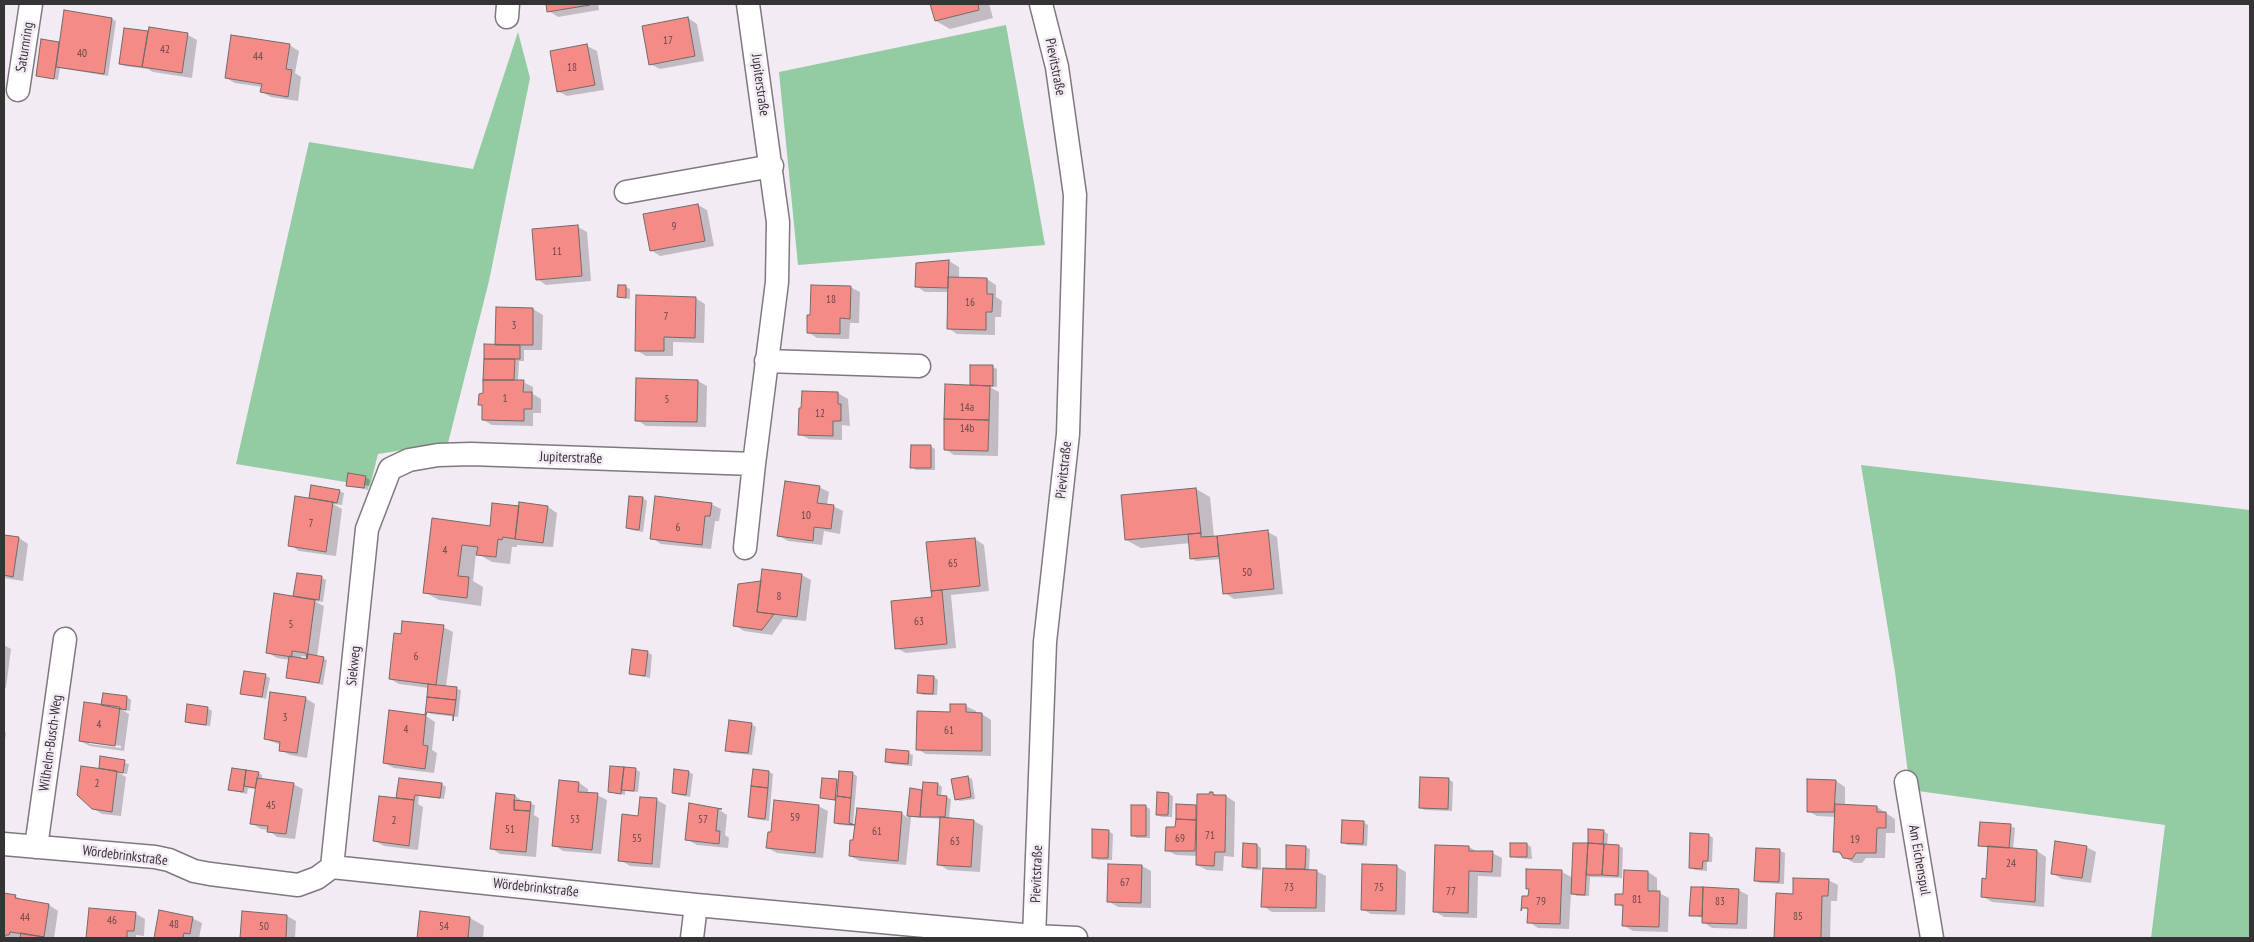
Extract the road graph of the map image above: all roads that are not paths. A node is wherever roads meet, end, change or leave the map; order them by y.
1 (31, 4) edge
2 (748, 4) edge
3 (1041, 4) edge
4 (18, 90) dead end
5 (772, 166) junction
6 (626, 192) dead end
7 (766, 360) junction
8 (919, 366) dead end
9 (754, 464) junction
10 (390, 469) joint
11 (745, 548) dead end
12 (65, 639) dead end
13 (1906, 782) dead end
14 (4, 844) edge
15 (36, 847) junction
16 (332, 867) junction
17 (696, 905) junction
18 (1034, 937) edge
19 (692, 938) edge
20 (1076, 938) edge
21 (1932, 938) edge

1 - 4 street, Saturnring
2 - 5 street, Jupiterstraße
3 - 18 street, Pievitstraße
5 - 6 street
5 - 7 street, Jupiterstraße
7 - 8 street
7 - 9 street, Jupiterstraße
9 - 10 street, Jupiterstraße
9 - 11 street, Jupiterstraße
10 - 16 street, Siekweg
12 - 15 street, Wilhelm-Busch-Weg
13 - 21 street, Am Eichenspul
14 - 15 street, Wördebrinkstraße
15 - 16 street, Wördebrinkstraße
16 - 17 street, Wördebrinkstraße
17 - 18 street, Wördebrinkstraße
17 - 19 street
18 - 20 street, Wördebrinkstraße

